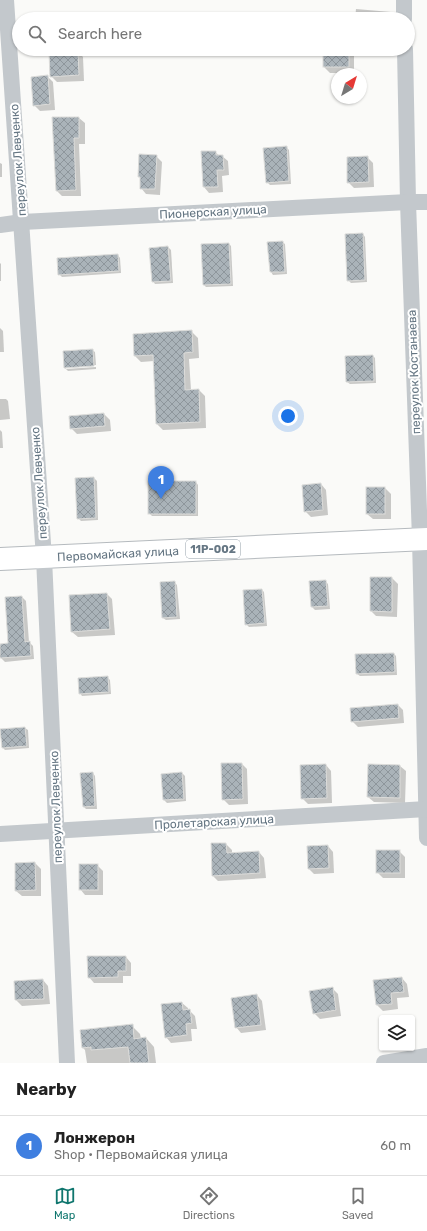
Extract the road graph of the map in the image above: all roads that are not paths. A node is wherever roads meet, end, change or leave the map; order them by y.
1 (6, 0) edge
2 (404, 0) edge
3 (404, 12) edge
4 (405, 56) edge
5 (408, 202) junction
6 (427, 202) edge
7 (22, 222) junction
8 (0, 225) edge
9 (424, 539) edge
10 (44, 558) junction
11 (0, 559) edge
12 (426, 809) edge
13 (57, 831) junction
14 (0, 834) edge
15 (427, 838) edge
16 (427, 1056) edge
17 (67, 1063) edge
18 (384, 1063) edge

1 - 7 street, переулок Левченко
2 - 3 street
4 - 5 street, переулок Костанаева
5 - 6 street, Пионерская улица
5 - 7 street, Пионерская улица
5 - 9 street, переулок Костанаева
7 - 8 street, Пионерская улица
7 - 10 street, переулок Левченко
9 - 10 main road, Первомайская улица / 11Р-002
9 - 12 street, переулок Костанаева
10 - 11 main road, Первомайская улица / 11Р-002
10 - 13 street, переулок Левченко
12 - 13 street, Пролетарская улица
12 - 15 street, переулок Костанаева
13 - 14 street, Пролетарская улица
13 - 17 street, переулок Левченко
16 - 18 street

